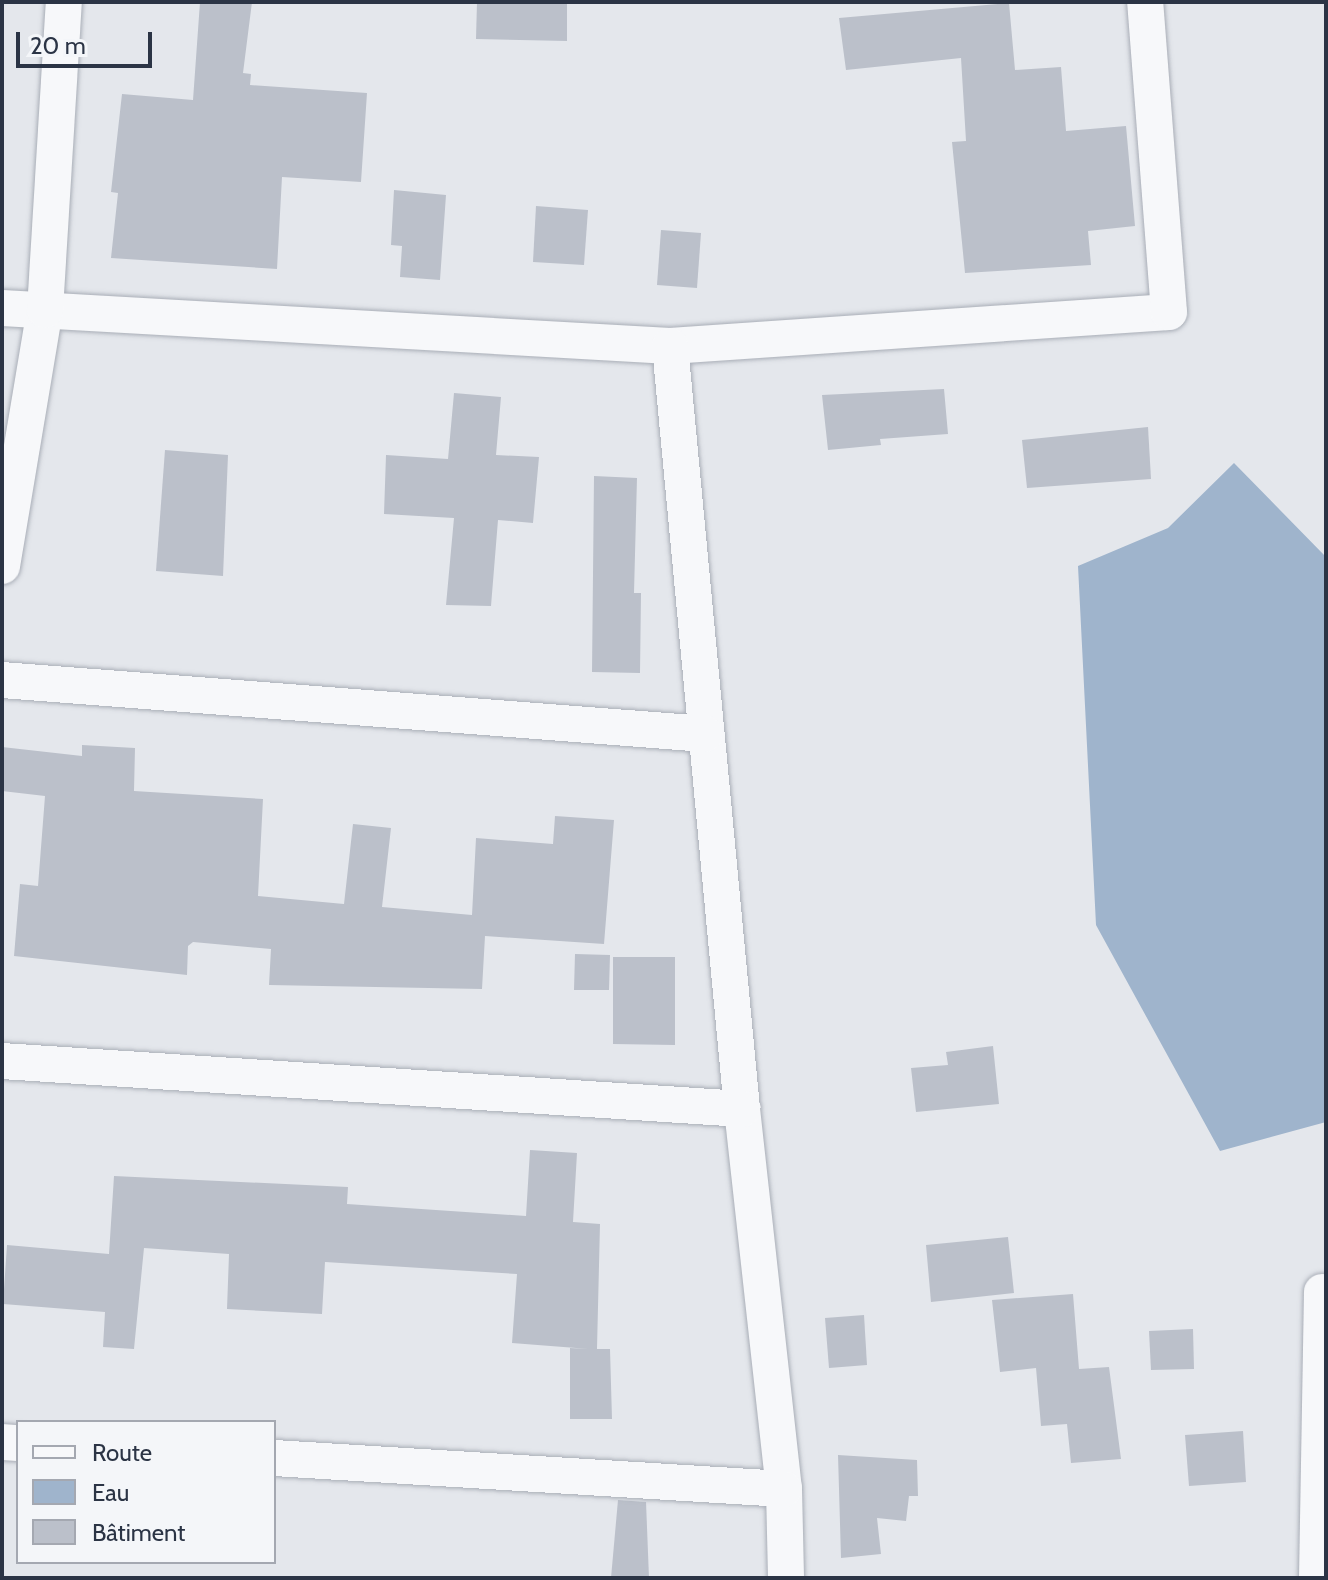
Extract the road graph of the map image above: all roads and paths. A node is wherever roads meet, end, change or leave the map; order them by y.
1 (64, 2) edge
2 (1145, 2) edge
3 (2, 308) edge
4 (45, 310) junction
5 (670, 346) junction
6 (2, 566) edge
7 (2, 680) edge
8 (705, 734) junction
9 (2, 1061) edge
10 (742, 1109) junction
11 (1322, 1292) dead end
12 (276, 1458) edge
13 (784, 1489) junction
14 (1322, 1490) edge
15 (786, 1578) edge
16 (1317, 1578) edge

1 - 4 street
2 - 5 street
3 - 4 street
4 - 5 street
4 - 6 street
5 - 8 street
7 - 8 street
8 - 10 street
9 - 10 street
10 - 13 street
11 - 14 street
12 - 13 street
13 - 15 street
14 - 16 street

